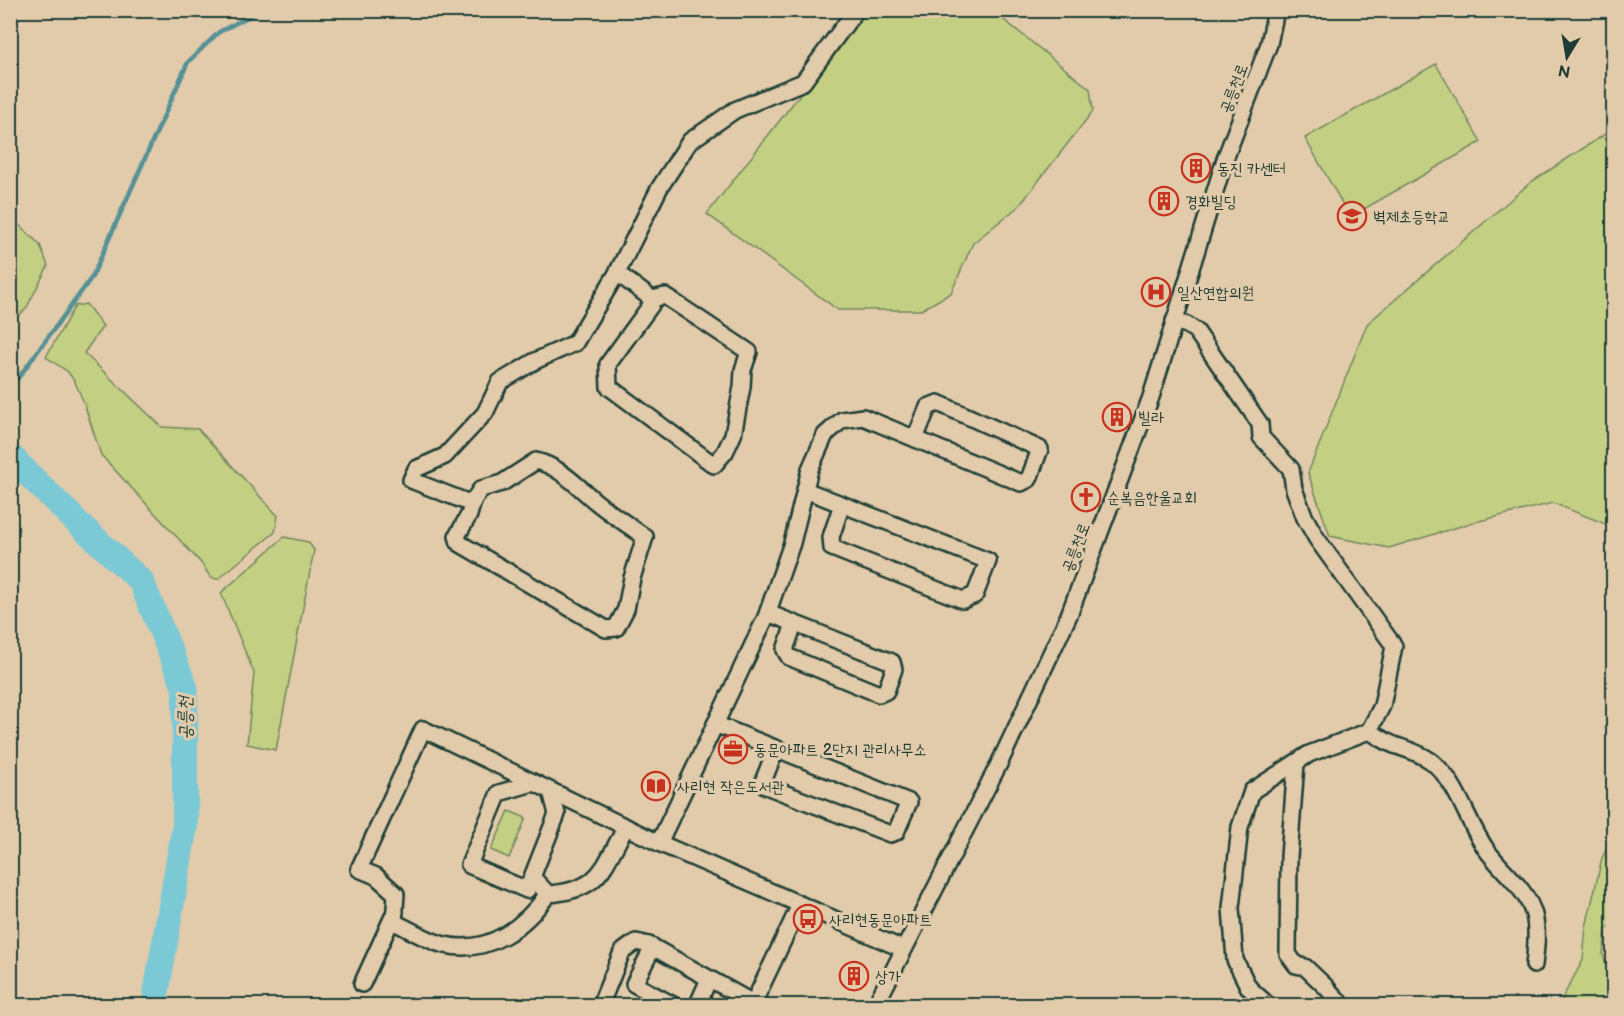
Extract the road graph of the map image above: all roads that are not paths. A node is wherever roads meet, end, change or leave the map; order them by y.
1 (856, 10) edge
2 (1276, 10) edge
3 (617, 273) junction
4 (652, 299) junction
5 (1174, 321) junction
6 (915, 439) junction
7 (805, 490) junction
8 (472, 504) junction
9 (842, 504) junction
10 (768, 613) junction
11 (794, 624) junction
12 (715, 724) junction
13 (1369, 731) junction
14 (776, 749) junction
15 (1296, 763) junction
16 (533, 783) junction
17 (551, 791) junction
18 (626, 827) junction
19 (659, 843) junction
20 (532, 877) junction
21 (548, 894) junction
22 (800, 904) junction
23 (394, 912) junction
24 (652, 947) junction
25 (903, 949) junction
26 (1534, 965) dead end
27 (709, 979) junction
28 (362, 984) dead end
29 (753, 1004) edge
30 (600, 1005) edge
31 (675, 1005) edge
32 (697, 1005) edge
33 (875, 1005) edge
34 (1269, 1005) edge
35 (1343, 1005) edge

1 - 3 street
2 - 5 street, 공릉천로
3 - 4 street
3 - 8 street
4 - 4 street
5 - 13 street
5 - 25 street, 공릉천로
6 - 6 street
6 - 7 street
7 - 9 street
7 - 10 street
8 - 8 street
9 - 9 street
10 - 11 street
10 - 12 street
11 - 11 street
12 - 14 street
12 - 19 street
13 - 15 street
13 - 26 street
14 - 14 street
15 - 34 street
15 - 35 street
16 - 17 street
16 - 20 street
16 - 23 street
17 - 18 street
17 - 20 street
18 - 19 street
18 - 21 street
19 - 22 street
20 - 21 street
21 - 23 street
22 - 25 street
22 - 29 street
23 - 28 street
24 - 27 street
24 - 30 street
24 - 31 street
25 - 33 street, 공릉천로
27 - 29 street
27 - 32 street

